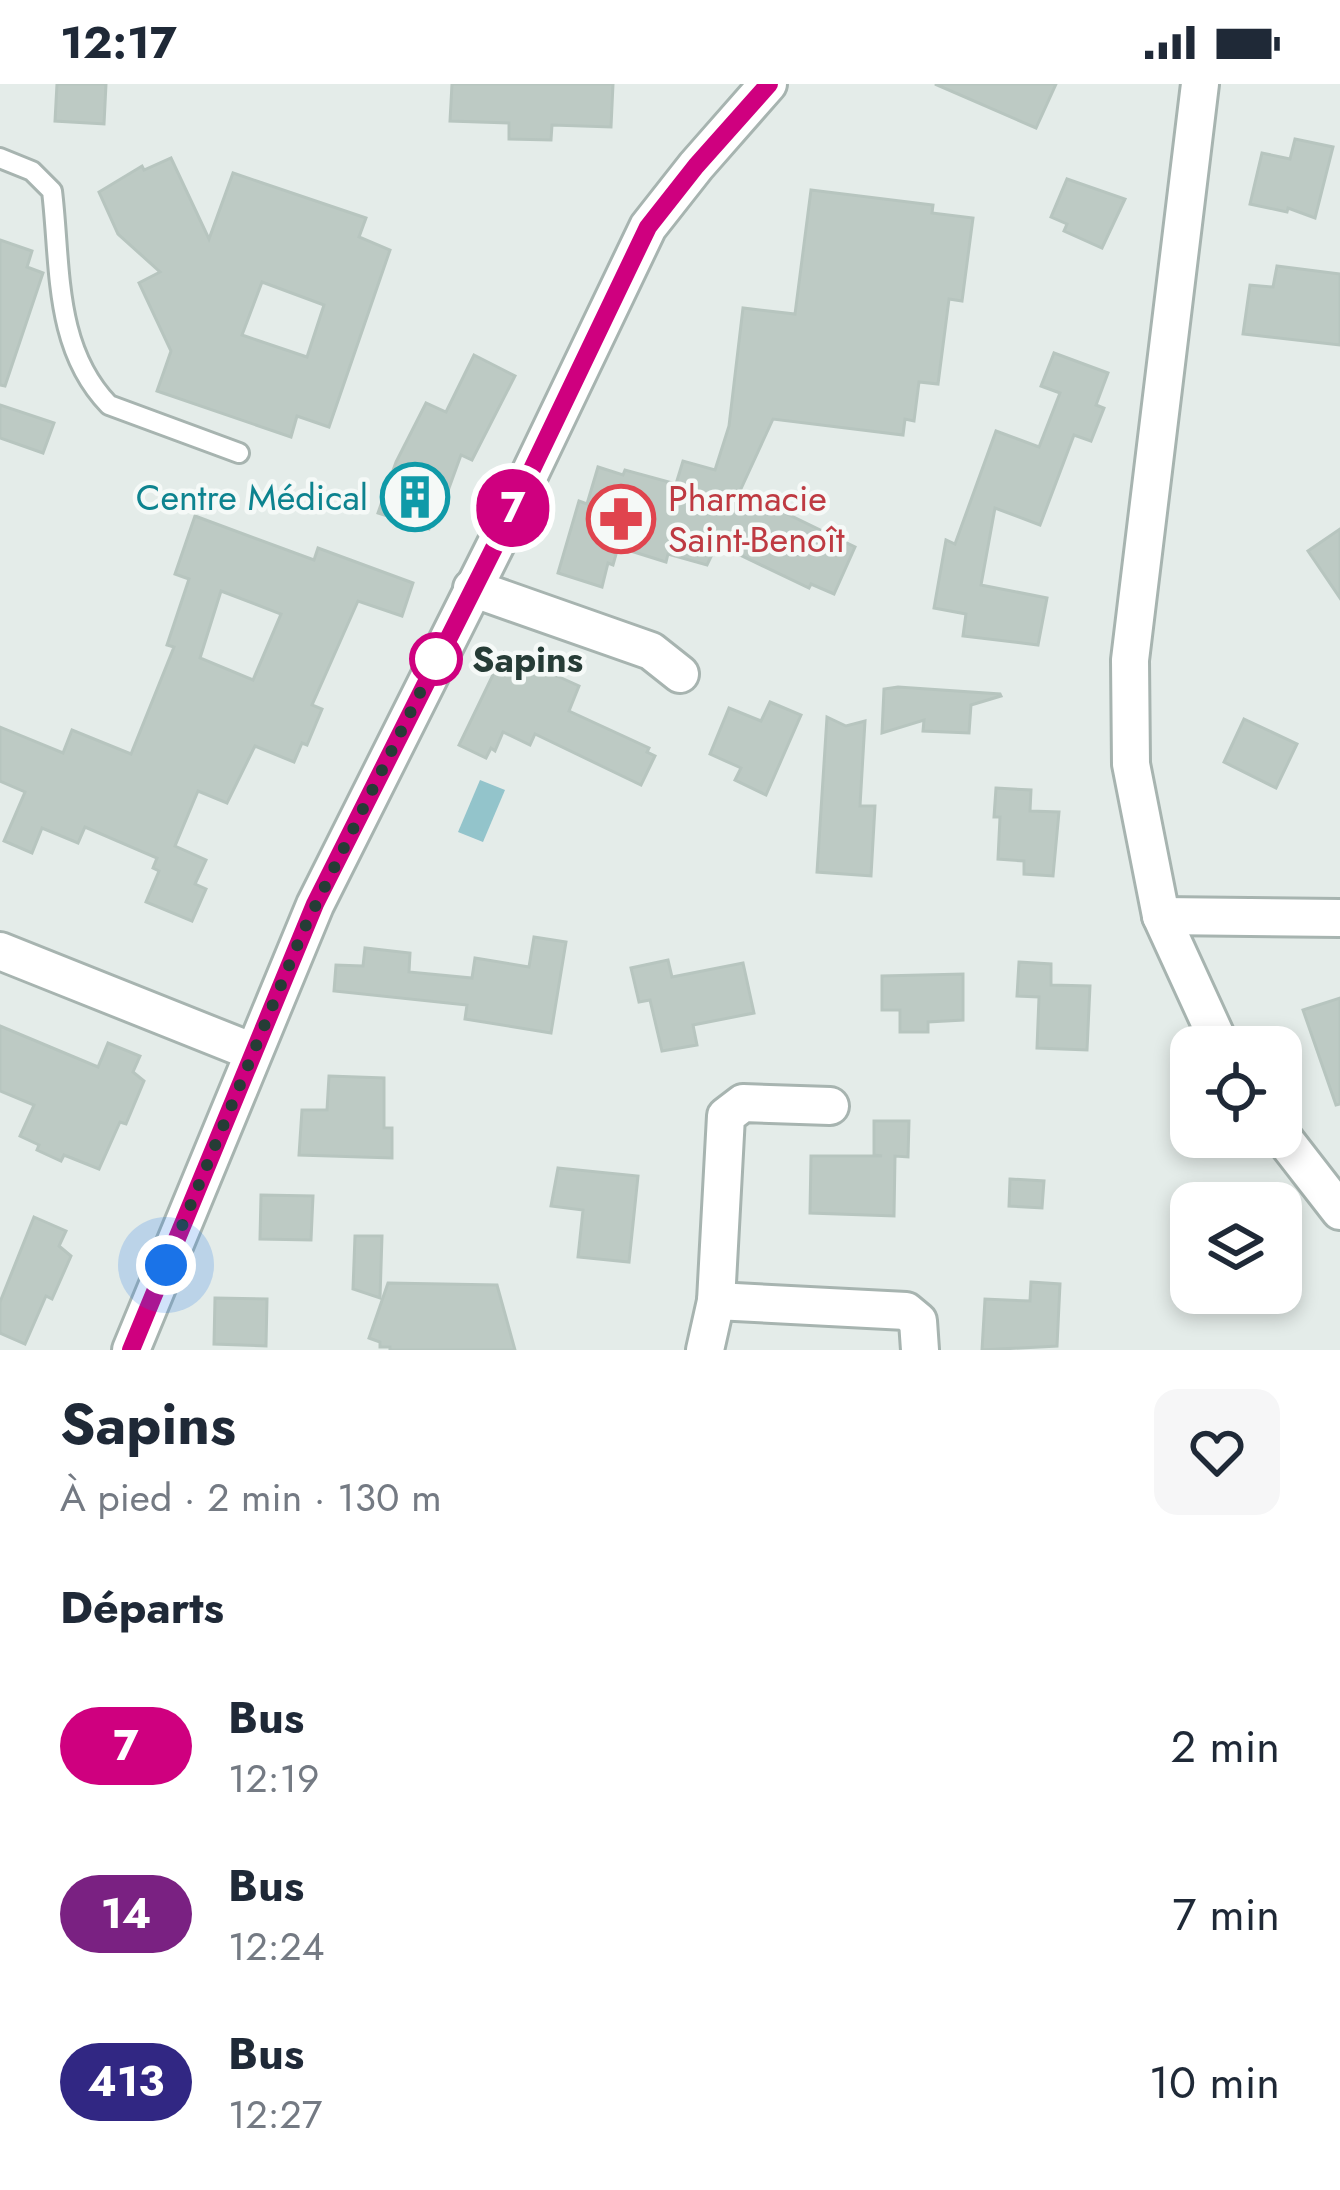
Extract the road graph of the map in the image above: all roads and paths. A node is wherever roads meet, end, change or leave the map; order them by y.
1 (769, 84) edge
2 (1199, 84) edge
3 (0, 158) edge
4 (239, 453) dead end
5 (472, 588) junction
6 (680, 674) dead end
7 (1161, 916) junction
8 (1340, 918) edge
9 (0, 951) edge
10 (1211, 1026) edge
11 (253, 1052) junction
12 (830, 1106) dead end
13 (1299, 1158) edge
14 (1340, 1211) edge
15 (716, 1300) junction
16 (131, 1350) edge
17 (705, 1350) edge
18 (920, 1350) edge

1 - 5 street
2 - 7 street
3 - 4 lane
5 - 6 street
5 - 11 street
7 - 8 street
7 - 10 street
9 - 11 street
11 - 16 street
12 - 15 street
13 - 14 street
15 - 17 street
15 - 18 street

